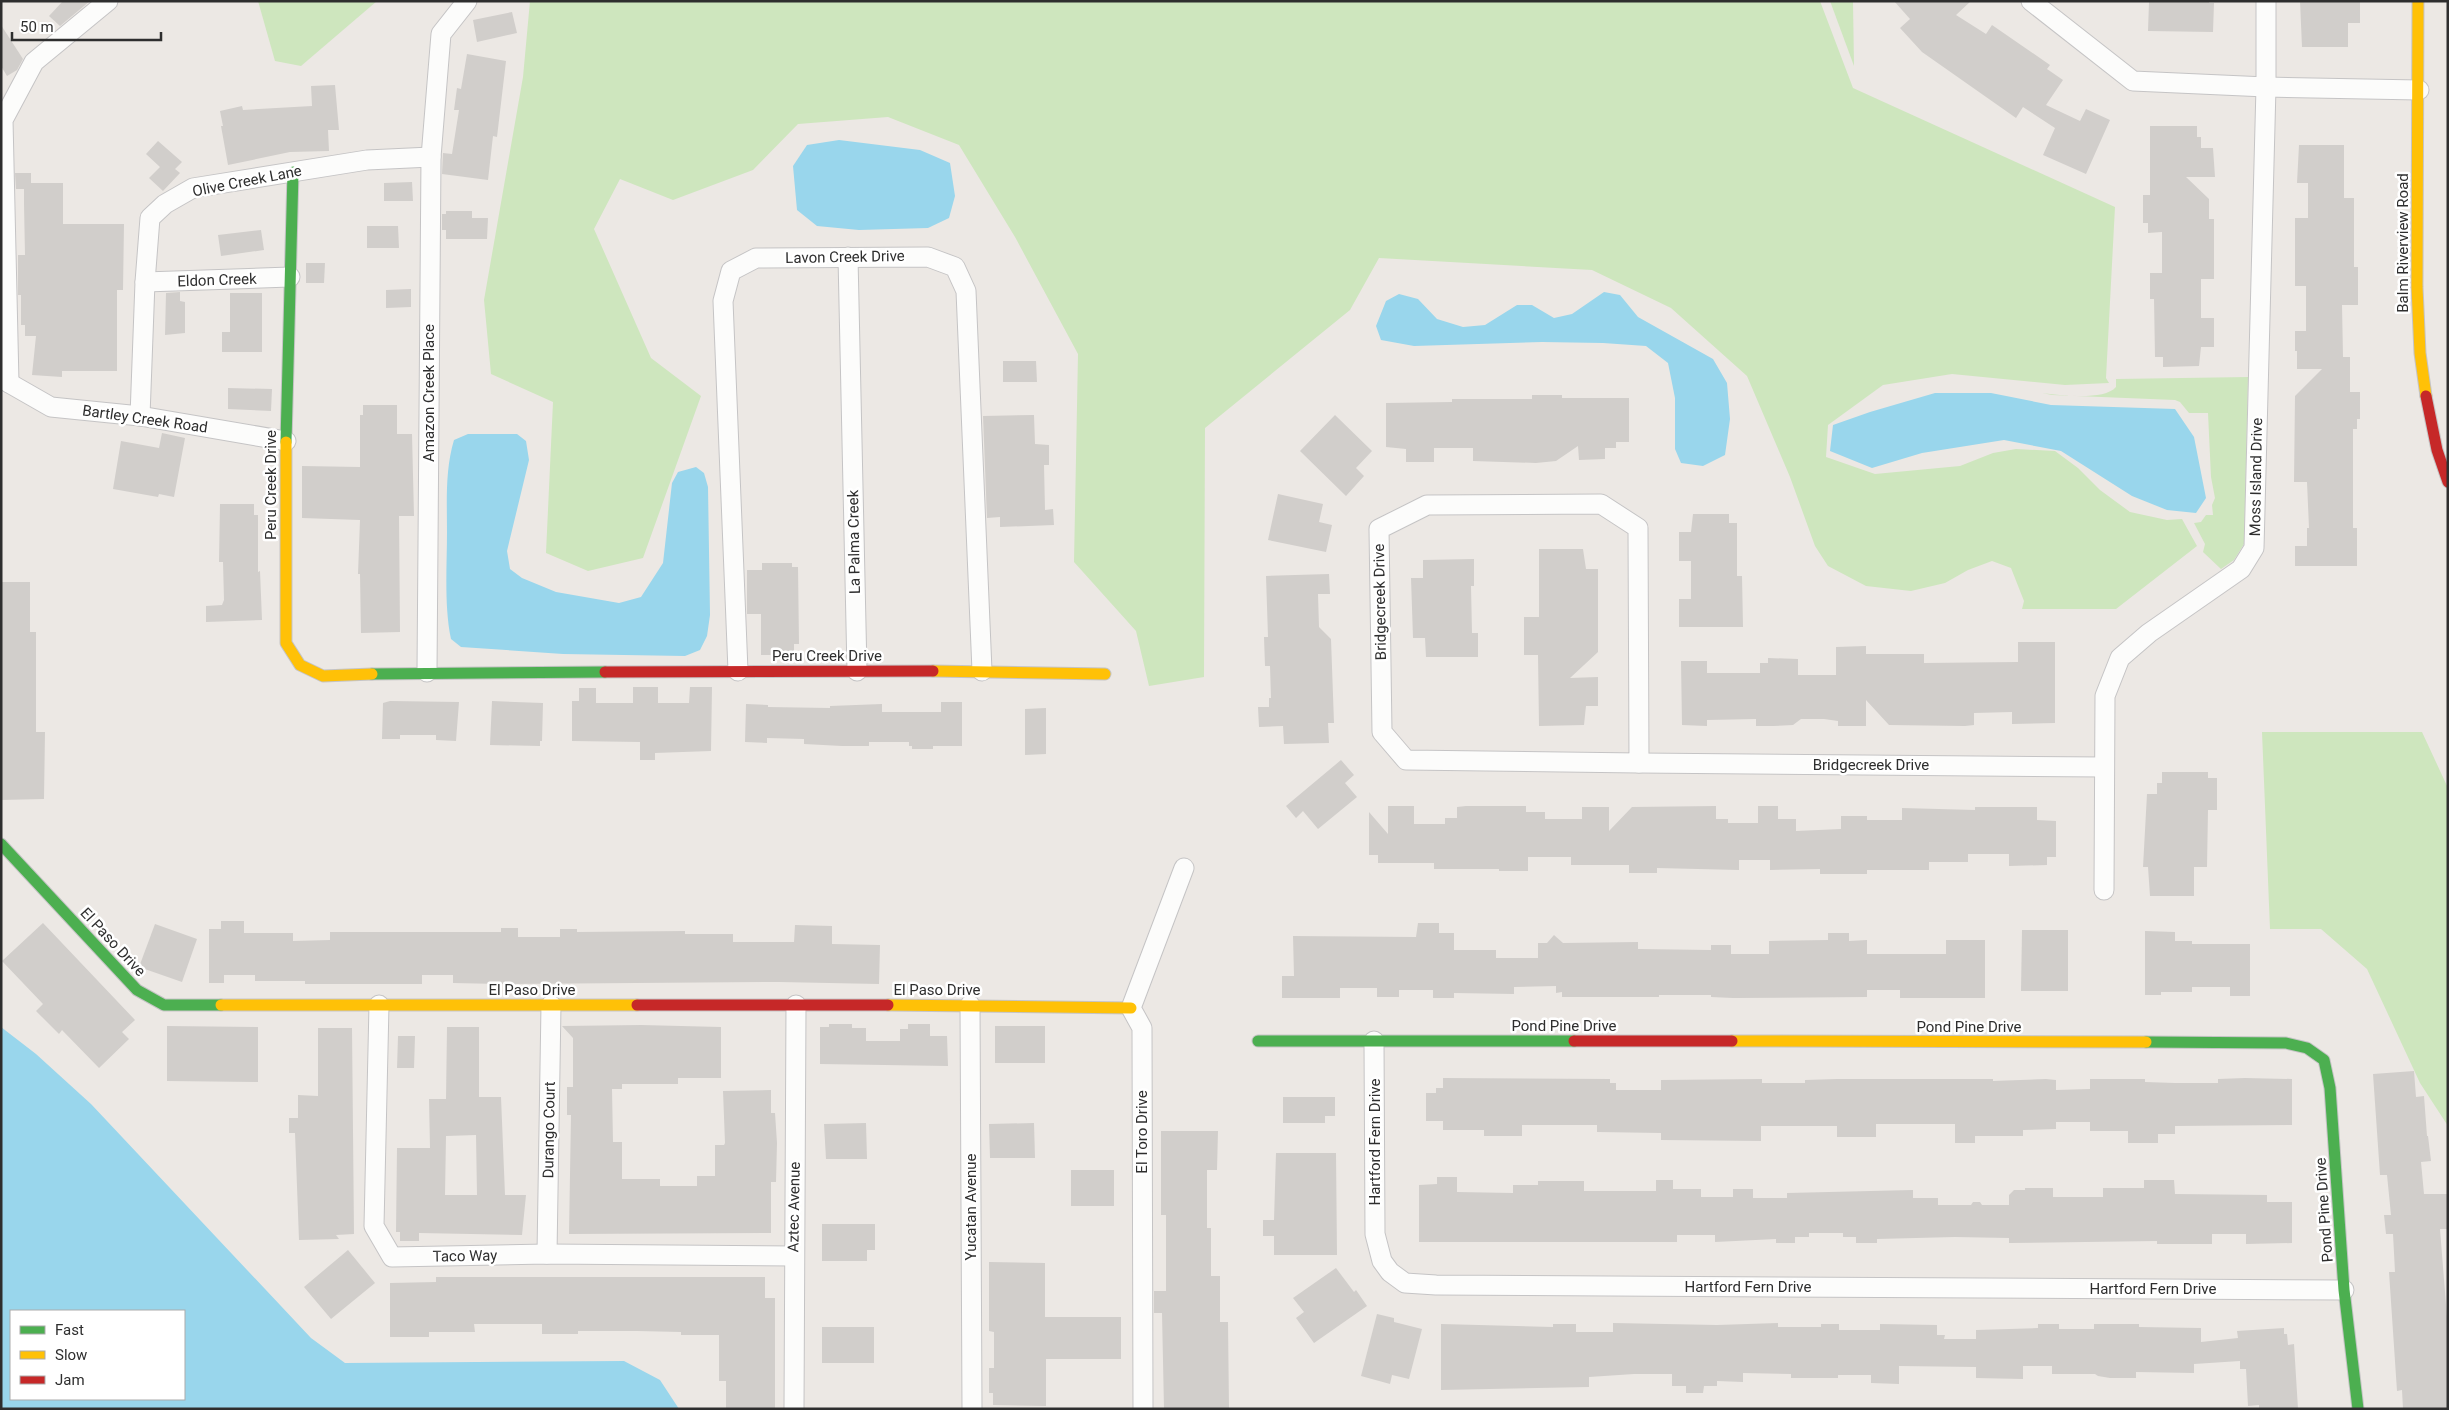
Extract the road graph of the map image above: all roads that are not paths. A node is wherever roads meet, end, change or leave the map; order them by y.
1 (108, 1) edge
2 (467, 1) edge
3 (2031, 1) edge
4 (2266, 1) edge
5 (2418, 1) edge
6 (2266, 87) junction
7 (2419, 90) junction
8 (2, 120) edge
9 (431, 157) junction
10 (293, 172) junction
11 (848, 257) junction
12 (290, 277) junction
13 (145, 282) junction
14 (5, 383) edge
15 (140, 416) junction
16 (286, 441) junction
17 (2448, 482) edge
18 (857, 671) junction
19 (982, 671) junction
20 (427, 672) junction
21 (738, 672) junction
22 (1105, 674) dead end
23 (1639, 763) junction
24 (2104, 767) junction
25 (1, 844) edge
26 (1184, 868) dead end
27 (2104, 890) dead end
28 (379, 1005) junction
29 (550, 1005) junction
30 (796, 1005) junction
31 (970, 1005) junction
32 (1131, 1008) junction
33 (1258, 1041) dead end
34 (1374, 1041) junction
35 (547, 1254) junction
36 (794, 1256) junction
37 (2344, 1290) junction
38 (794, 1409) edge
39 (972, 1409) edge
40 (1143, 1409) edge
41 (2358, 1409) edge

1 - 8 street
2 - 9 street, Amazon Creek Place
3 - 6 street
4 - 6 street, Moss Island Drive
5 - 7 street, Balm Riverview Road
6 - 7 street
6 - 24 street, Moss Island Drive
7 - 17 street, Balm Riverview Road
8 - 14 street
9 - 10 street, Olive Creek Lane
9 - 20 street, Amazon Creek Place
10 - 12 street, Peru Creek Drive
10 - 13 street, Olive Creek Lane
11 - 18 street, La Palma Creek
11 - 19 street, Lavon Creek Drive
11 - 21 street, Lavon Creek Drive
12 - 13 street, Eldon Creek
12 - 16 street, Peru Creek Drive
13 - 15 street, Olive Creek Lane
14 - 15 street, Bartley Creek Road
15 - 16 street, Bartley Creek Road
16 - 20 street, Peru Creek Drive
18 - 19 street, Peru Creek Drive
18 - 21 street, Peru Creek Drive
19 - 22 street, Peru Creek Drive
20 - 21 street, Peru Creek Drive
23 - 23 street, Bridgecreek Drive
23 - 24 street, Bridgecreek Drive
24 - 27 street, Moss Island Drive
25 - 28 street, El Paso Drive
26 - 32 street
28 - 29 street, El Paso Drive
28 - 35 street, Taco Way
29 - 30 street, El Paso Drive
29 - 35 street, Durango Court
30 - 31 street, El Paso Drive
30 - 36 street, Aztec Avenue
31 - 32 street, El Paso Drive
31 - 39 street, Yucatan Avenue
32 - 40 street, El Toro Drive
33 - 34 street, Pond Pine Drive
34 - 37 street, Pond Pine Drive
34 - 37 street, Hartford Fern Drive
35 - 36 street, Taco Way
36 - 38 street, Aztec Avenue
37 - 41 street, Pond Pine Drive

